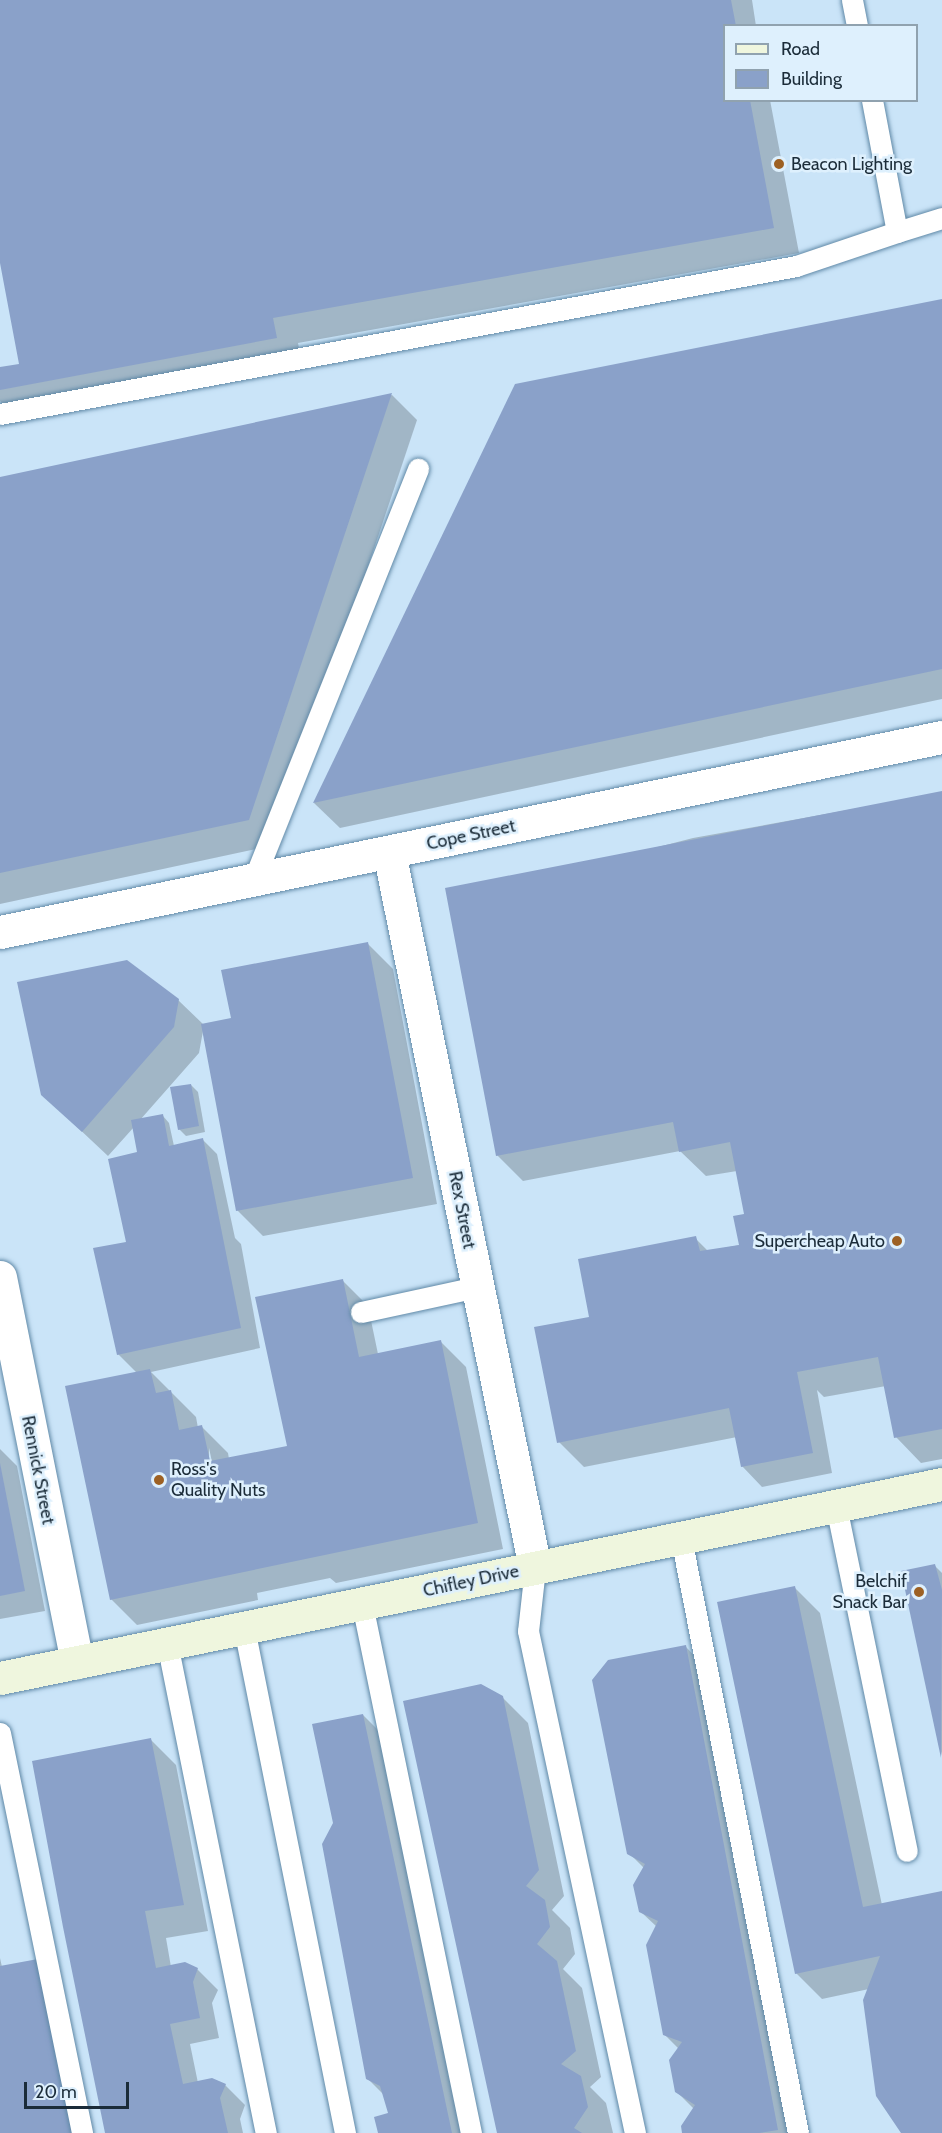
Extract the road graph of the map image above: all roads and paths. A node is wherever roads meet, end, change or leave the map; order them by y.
1 (852, 0) edge
2 (857, 24) edge
3 (872, 102) edge
4 (942, 218) edge
5 (897, 232) junction
6 (0, 414) edge
7 (418, 469) dead end
8 (942, 737) edge
9 (389, 852) junction
10 (254, 879) junction
11 (0, 932) edge
12 (0, 1277) edge
13 (477, 1287) junction
14 (361, 1312) dead end
15 (942, 1484) edge
16 (836, 1506) junction
17 (681, 1538) junction
18 (535, 1568) junction
19 (362, 1604) junction
20 (244, 1628) junction
21 (167, 1643) junction
22 (77, 1662) junction
23 (0, 1678) edge
24 (0, 1733) edge
25 (907, 1851) dead end
26 (82, 2133) edge
27 (266, 2133) edge
28 (345, 2133) edge
29 (471, 2133) edge
30 (635, 2133) edge
31 (798, 2133) edge

1 - 2 lane
3 - 5 lane
4 - 5 lane
5 - 6 lane
7 - 10 lane
8 - 9 street, Cope Street
9 - 10 street, Cope Street
9 - 13 street, Rex Street
10 - 11 street, Cope Street
12 - 22 street, Rennick Street
13 - 14 lane
13 - 18 street, Rex Street
15 - 16 street, Chifley Drive
16 - 17 street, Chifley Drive
16 - 25 lane
17 - 18 street, Chifley Drive
17 - 31 lane
18 - 19 street, Chifley Drive
18 - 30 lane
19 - 20 street, Chifley Drive
19 - 29 lane
20 - 21 street, Chifley Drive
20 - 28 lane
21 - 22 street, Chifley Drive
21 - 27 lane
22 - 23 street, Chifley Drive
24 - 26 lane

